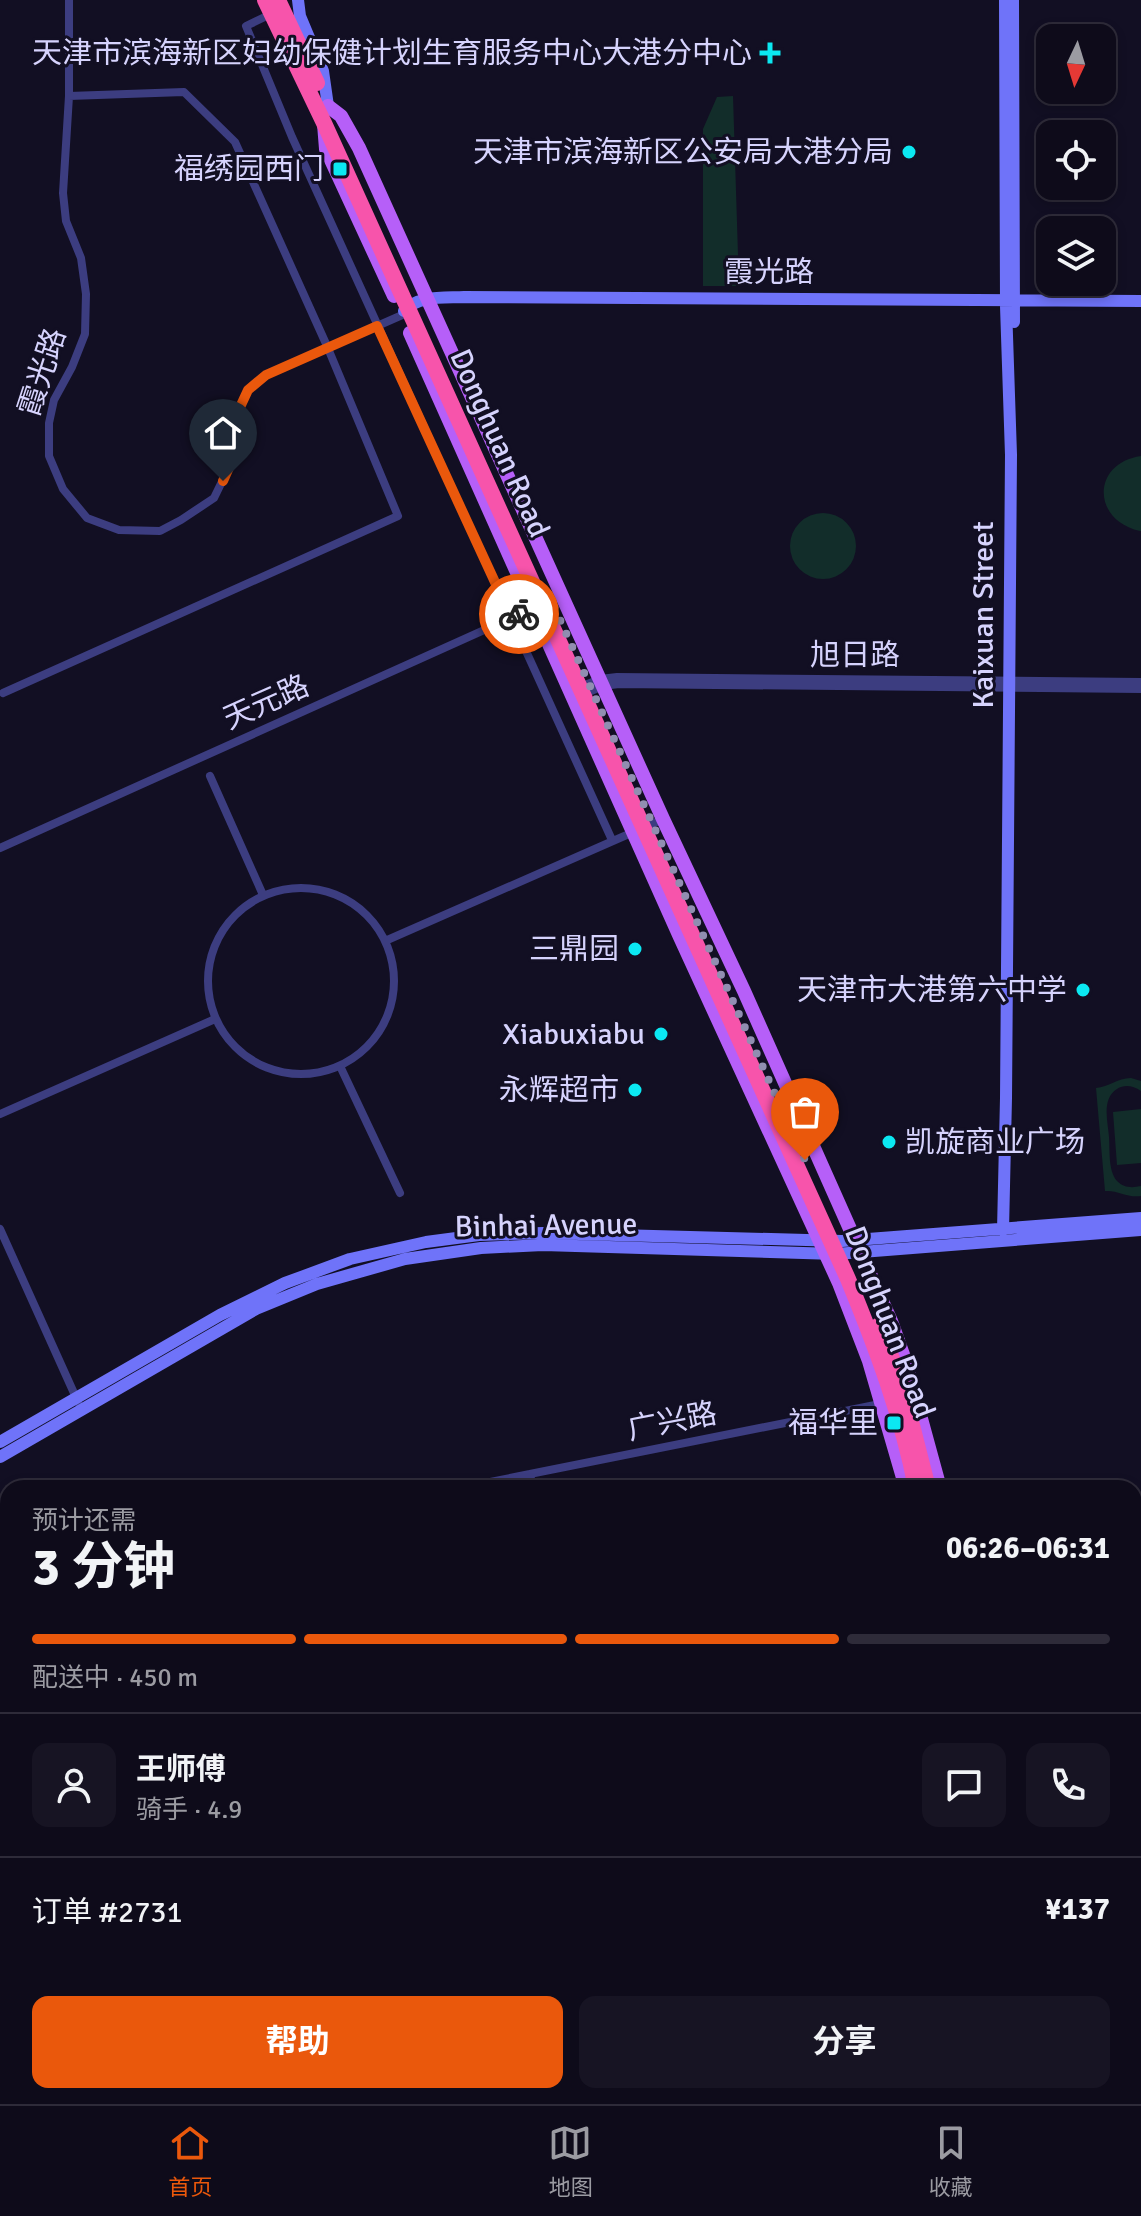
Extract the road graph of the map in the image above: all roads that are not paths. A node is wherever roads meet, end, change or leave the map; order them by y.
1 (69, 0) edge
2 (298, 0) edge
3 (1005, 0) edge
4 (1013, 0) edge
5 (271, 5) edge
6 (69, 96) junction
7 (328, 106) junction
8 (1010, 303) junction
9 (1141, 304) edge
10 (416, 306) junction
11 (377, 326) junction
12 (327, 346) junction
13 (542, 604) junction
14 (511, 617) junction
15 (1141, 682) edge
16 (1012, 684) junction
17 (587, 688) junction
18 (1141, 689) edge
19 (3, 693) dead end
20 (210, 776) dead end
21 (648, 825) junction
22 (612, 840) junction
23 (0, 848) edge
24 (263, 895) junction
25 (385, 941) junction
26 (215, 1019) junction
27 (340, 1066) junction
28 (0, 1114) edge
29 (400, 1193) dead end
30 (1141, 1218) edge
31 (0, 1229) edge
32 (1008, 1229) junction
33 (1141, 1230) edge
34 (840, 1247) junction
35 (888, 1402) junction
36 (80, 1404) junction
37 (0, 1442) edge
38 (0, 1457) edge
39 (530, 1474) junction
40 (500, 1480) edge
41 (531, 1480) edge
42 (904, 1480) edge
43 (914, 1480) edge
44 (926, 1480) edge
45 (938, 1480) edge

1 - 6 street, 霞光路
2 - 7 street
3 - 8 street, Kaixuan Street
4 - 8 street, Kaixuan Street
5 - 7 highway, Donghuan Road
5 - 10 highway, Donghuan Road
5 - 11 street
6 - 12 street
6 - 12 street, 霞光路
7 - 10 highway, Donghuan Road
8 - 9 street, 霞光路
8 - 10 street, 霞光路
8 - 16 street, Kaixuan Street
10 - 11 street, 霞光路
10 - 13 highway, Donghuan Road
10 - 17 main road
11 - 12 street, 霞光路
11 - 14 street
12 - 19 street
13 - 14 street, 天元路
13 - 17 highway, Donghuan Road
14 - 22 street
14 - 23 street, 天元路
15 - 16 street, 旭日路
16 - 17 street, 旭日路
16 - 18 street, 旭日路
16 - 32 street, Kaixuan Street
17 - 21 highway, Donghuan Road
20 - 24 street
21 - 22 street
21 - 34 highway, Donghuan Road
22 - 25 street
24 - 25 street
24 - 26 street
25 - 27 street
26 - 27 street
26 - 28 street
27 - 29 street
30 - 32 street, Binhai Avenue
31 - 36 street
32 - 34 street, Binhai Avenue
33 - 34 street, Binhai Avenue
34 - 35 highway, Donghuan Road
34 - 36 street, Binhai Avenue
34 - 44 highway, Donghuan Road
34 - 45 main road
35 - 39 street, 广兴路
35 - 42 main road
35 - 43 highway, Donghuan Road
36 - 37 street, Binhai Avenue
36 - 38 street, Binhai Avenue
39 - 40 street, 广兴路
39 - 41 street

